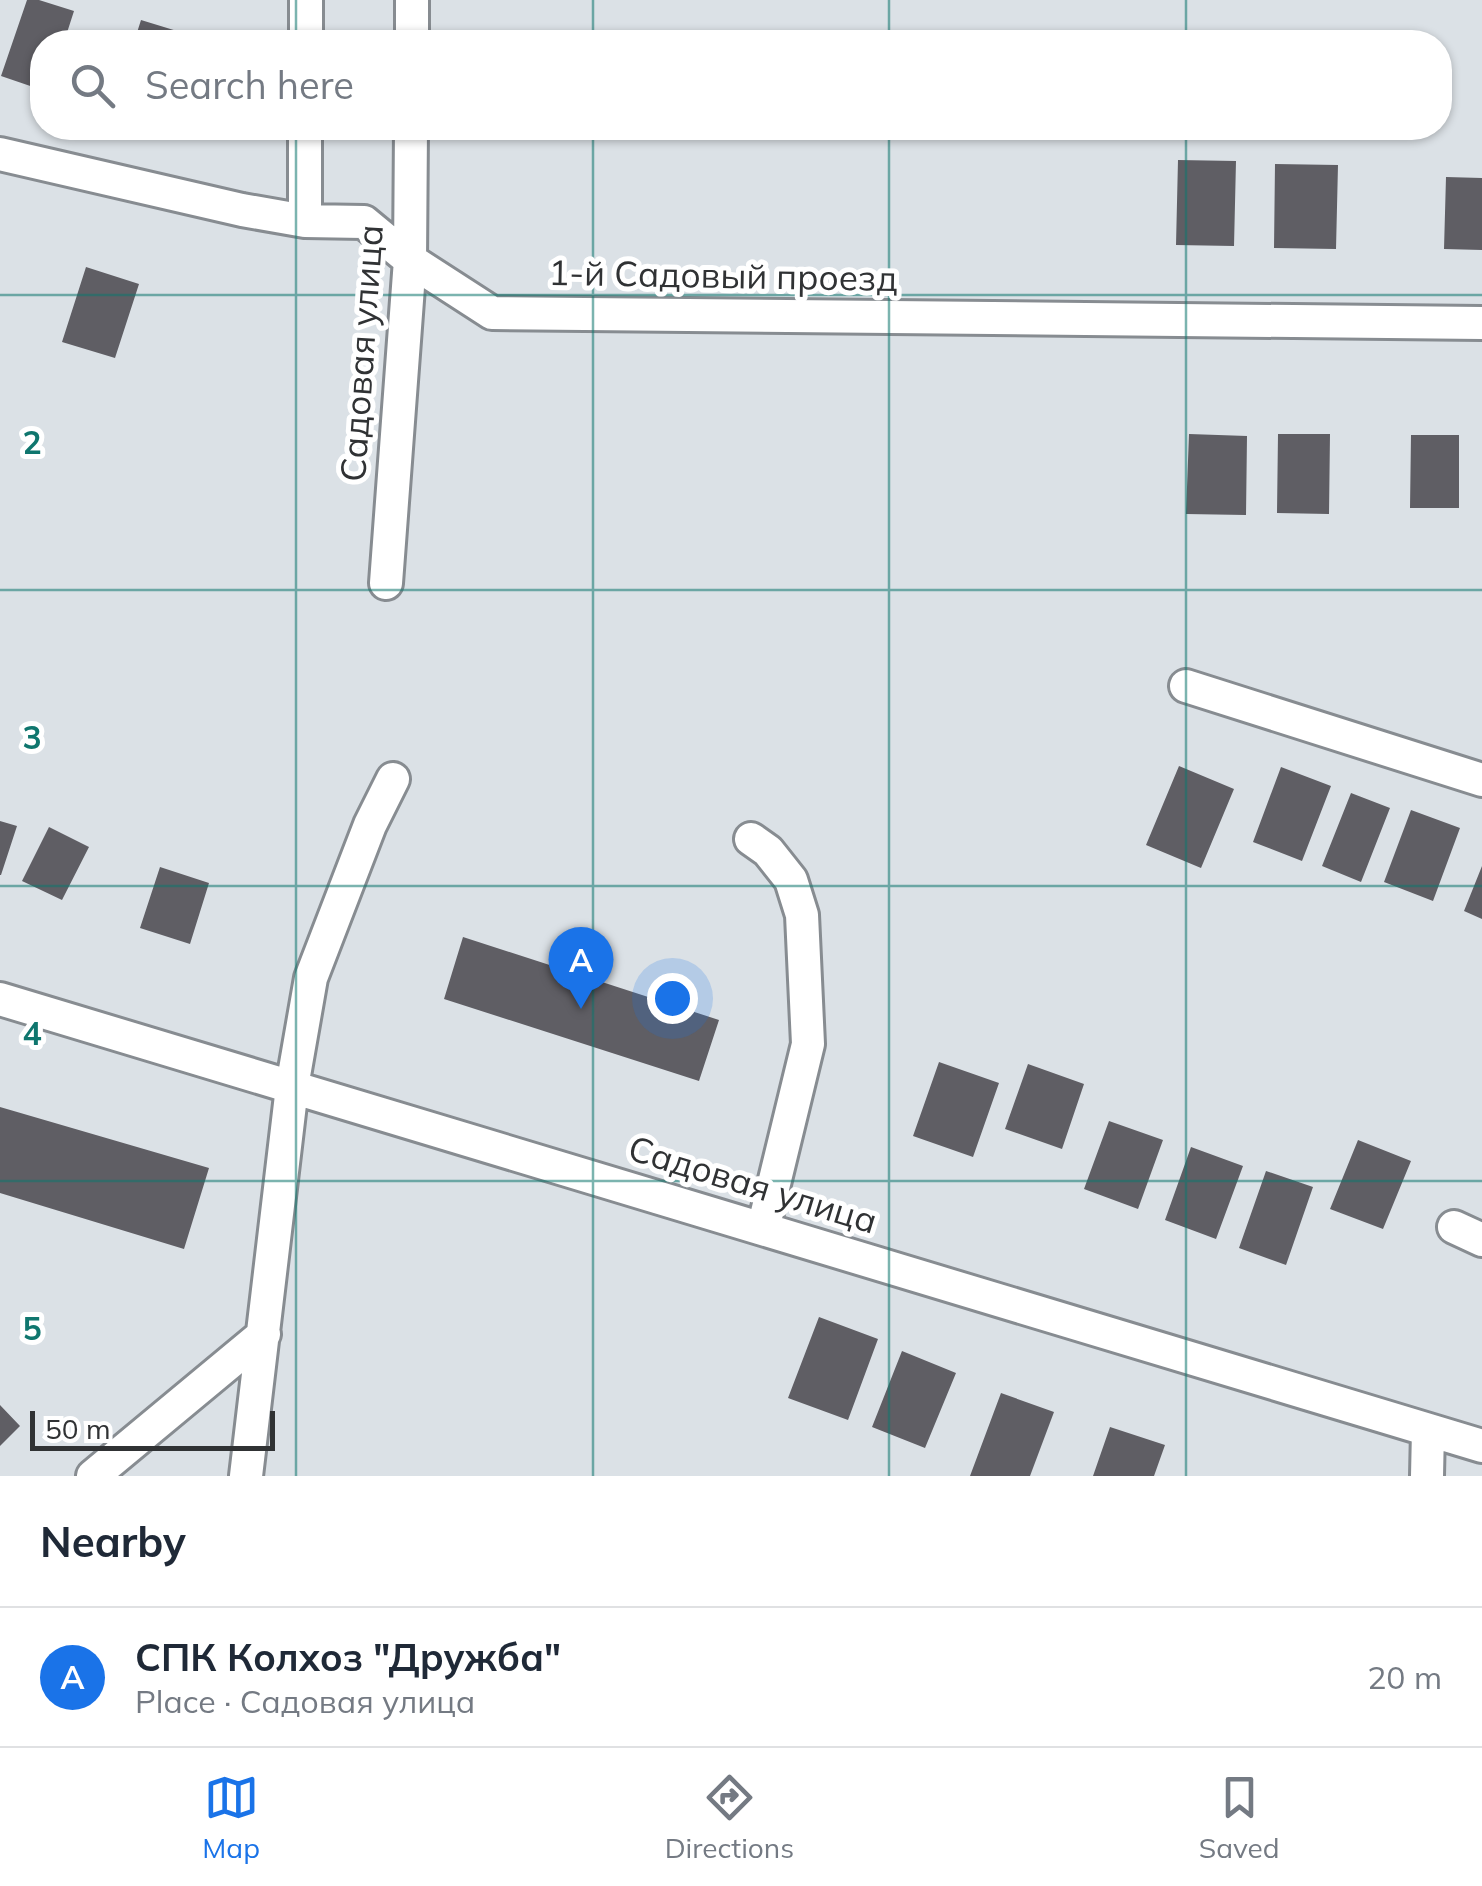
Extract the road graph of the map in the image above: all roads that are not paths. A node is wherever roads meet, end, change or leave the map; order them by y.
1 (306, 0) edge
2 (412, 0) edge
3 (306, 30) edge
4 (412, 30) edge
5 (305, 140) edge
6 (411, 140) edge
7 (0, 154) edge
8 (304, 221) junction
9 (410, 260) junction
10 (1482, 323) edge
11 (386, 583) dead end
12 (1186, 686) dead end
13 (393, 779) dead end
14 (1482, 780) edge
15 (751, 839) dead end
16 (0, 1000) edge
17 (292, 1088) junction
18 (764, 1229) junction
19 (264, 1334) junction
20 (1428, 1430) junction
21 (1482, 1446) edge
22 (93, 1476) edge
23 (246, 1476) edge
24 (1426, 1476) edge

1 - 3 street
2 - 4 street
5 - 8 street
6 - 9 street, Садовая улица
7 - 8 street, 1-й Садовый проезд
8 - 9 street, 1-й Садовый проезд
9 - 10 street, 1-й Садовый проезд
9 - 11 street, Садовая улица
12 - 14 street
13 - 17 street
15 - 18 street
16 - 17 street, Садовая улица
17 - 18 street, Садовая улица
17 - 19 street
18 - 20 street, Садовая улица
19 - 22 street
19 - 23 street
20 - 21 street, Садовая улица
20 - 24 street

